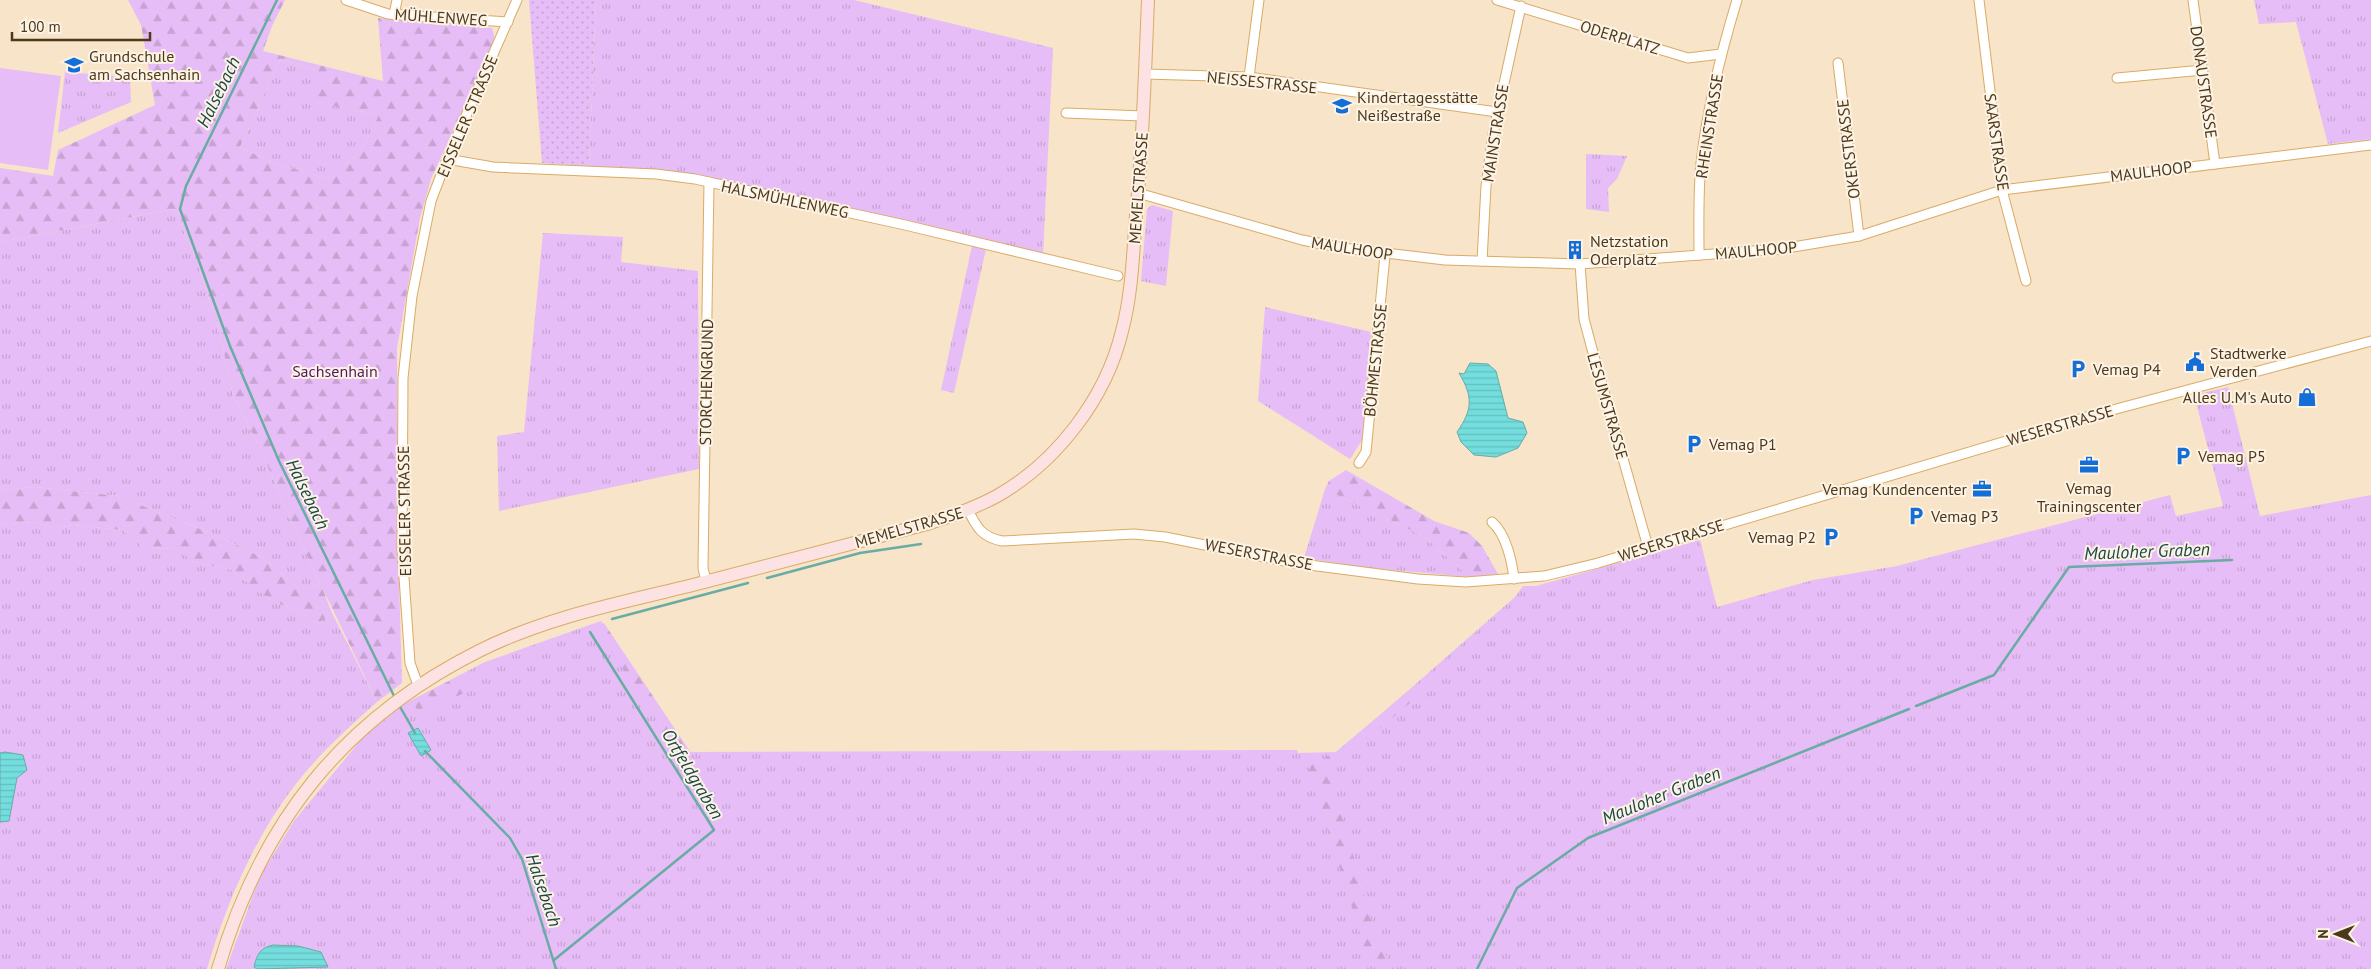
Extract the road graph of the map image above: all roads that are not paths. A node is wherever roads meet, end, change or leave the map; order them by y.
1 (346, 0) edge
2 (397, 0) edge
3 (517, 0) edge
4 (1148, 0) edge
5 (1259, 0) edge
6 (1497, 0) edge
7 (1737, 0) edge
8 (1979, 0) edge
9 (2193, 0) edge
10 (1521, 6) junction
11 (394, 14) junction
12 (508, 22) junction
13 (1721, 54) junction
14 (1838, 63) dead end
15 (2203, 70) junction
16 (1145, 74) junction
17 (1249, 77) junction
18 (2117, 78) dead end
19 (1496, 112) junction
20 (1066, 113) dead end
21 (1143, 116) junction
22 (2371, 146) edge
23 (447, 159) junction
24 (2215, 164) junction
25 (709, 182) junction
26 (2002, 190) junction
27 (1138, 193) junction
28 (1858, 236) junction
29 (1385, 255) junction
30 (1699, 255) junction
31 (1482, 261) junction
32 (1580, 264) junction
33 (1118, 276) dead end
34 (2026, 281) dead end
35 (2371, 340) edge
36 (1359, 463) dead end
37 (968, 510) junction
38 (1492, 522) dead end
39 (1648, 547) junction
40 (1514, 579) junction
41 (706, 581) junction
42 (418, 685) junction
43 (218, 969) edge

1 - 11 street, MÜHLENWEG
2 - 11 street
3 - 12 street, EISSELER STRASSE
4 - 16 street, MEMELSTRASSE
5 - 17 street
6 - 10 street, ODERPLATZ
7 - 13 street, RHEINSTRASSE
8 - 26 street, SAARSTRASSE
9 - 15 street, DONAUSTRASSE
10 - 13 street, ODERPLATZ
10 - 19 street, MAINSTRASSE
11 - 12 street, MÜHLENWEG
12 - 23 street, EISSELER STRASSE
13 - 30 street, RHEINSTRASSE
14 - 28 street, OKERSTRASSE
15 - 18 street
15 - 24 street, DONAUSTRASSE
16 - 17 street, NEISSESTRASSE
16 - 21 street, MEMELSTRASSE
17 - 19 street, NEISSESTRASSE
19 - 31 street, MAINSTRASSE
20 - 21 street
21 - 27 street, MEMELSTRASSE
22 - 24 street, MAULHOOP
23 - 25 street, HALSMÜHLENWEG
23 - 42 street, EISSELER STRASSE
24 - 26 street, MAULHOOP
25 - 33 street, HALSMÜHLENWEG
25 - 41 street, STORCHENGRUND
26 - 28 street, MAULHOOP
26 - 34 street, SAARSTRASSE
27 - 29 street, MAULHOOP
27 - 37 street, MEMELSTRASSE
28 - 30 street, MAULHOOP
29 - 31 street, MAULHOOP
29 - 36 street, BÖHMESTRASSE
30 - 32 street, MAULHOOP
31 - 32 street, MAULHOOP
32 - 39 street, LESUMSTRASSE
35 - 39 street, WESERSTRASSE
37 - 40 street, WESERSTRASSE
37 - 41 street, MEMELSTRASSE
38 - 40 street
39 - 40 street, WESERSTRASSE
41 - 42 street, MEMELSTRASSE
42 - 43 street

